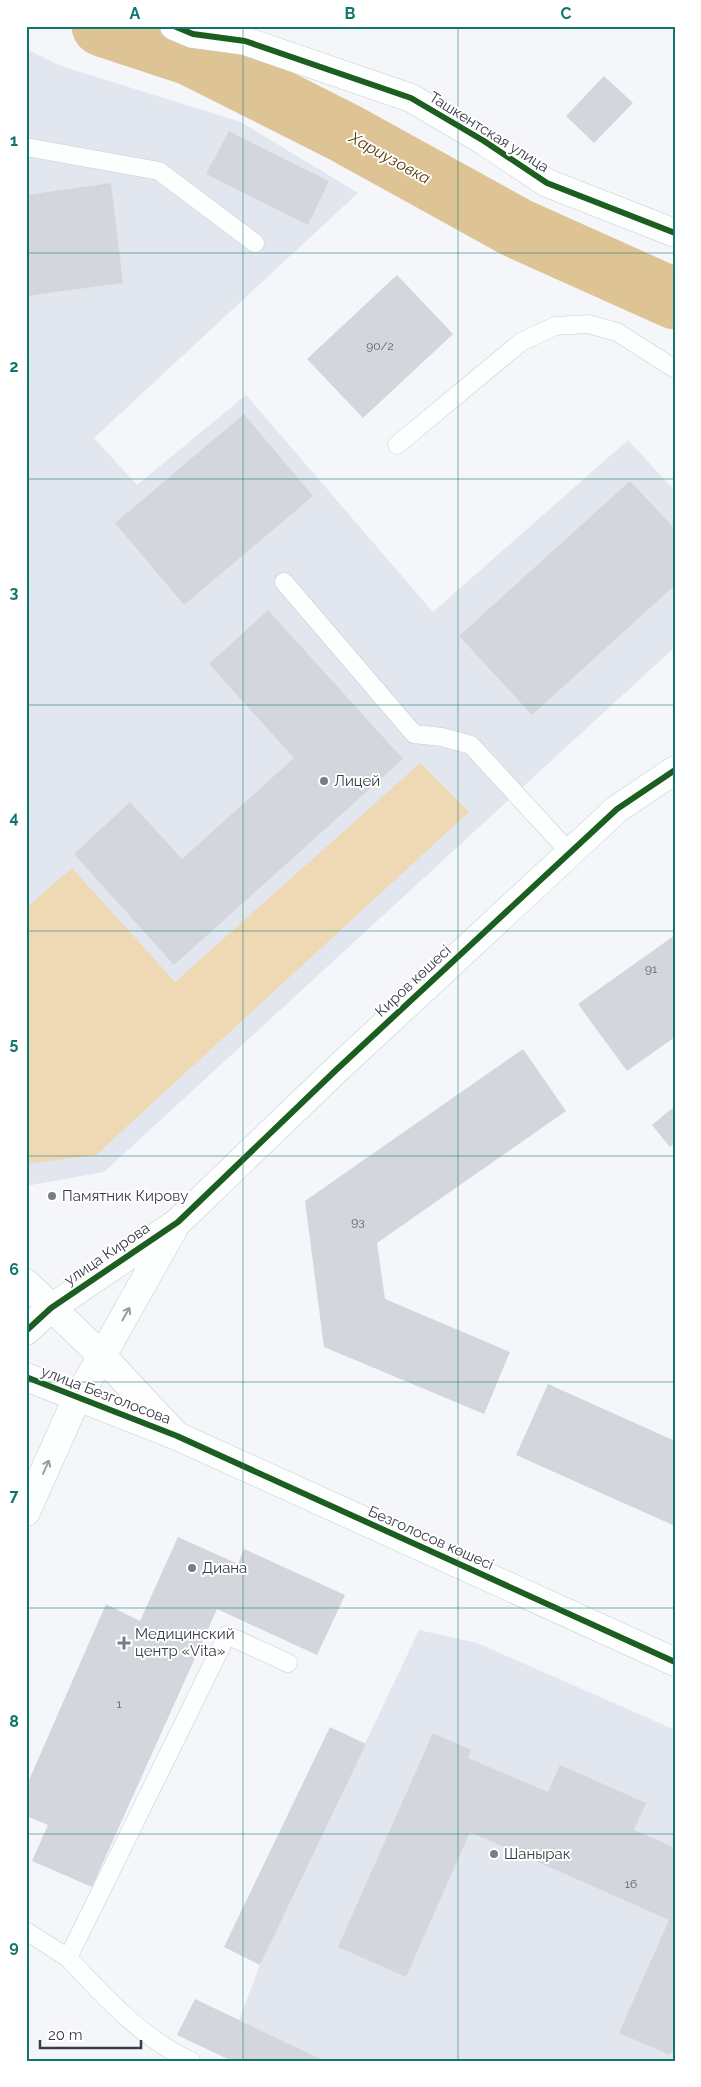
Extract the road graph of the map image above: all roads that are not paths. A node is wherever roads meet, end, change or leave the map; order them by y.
1 (174, 26) edge
2 (26, 147) edge
3 (675, 233) edge
4 (255, 243) dead end
5 (675, 369) edge
6 (396, 445) dead end
7 (284, 582) dead end
8 (675, 770) edge
9 (570, 854) junction
10 (178, 1222) junction
11 (26, 1282) edge
12 (51, 1308) junction
13 (26, 1331) edge
14 (102, 1356) junction
15 (26, 1377) edge
16 (77, 1398) junction
17 (177, 1436) junction
18 (26, 1512) edge
19 (675, 1662) edge
20 (288, 1663) dead end
21 (26, 1931) edge
22 (68, 1958) junction
23 (191, 2061) edge

1 - 3 street, Ташкентская улица
2 - 4 lane
5 - 6 lane
7 - 9 lane
8 - 9 street, Киров көшесі
9 - 10 street, Киров көшесі
10 - 12 street, улица Кирова
14 -> 10 street, улица Кирова
11 - 12 street
12 - 13 street, улица Кирова
12 - 14 street
14 - 16 street, улица Кирова
14 - 17 street
15 - 16 street, улица Безголосова
16 - 17 street, улица Безголосова
18 -> 16 street, улица Кирова
17 - 19 street, Безголосов көшесі
20 - 22 lane
21 - 22 lane
22 - 23 lane

